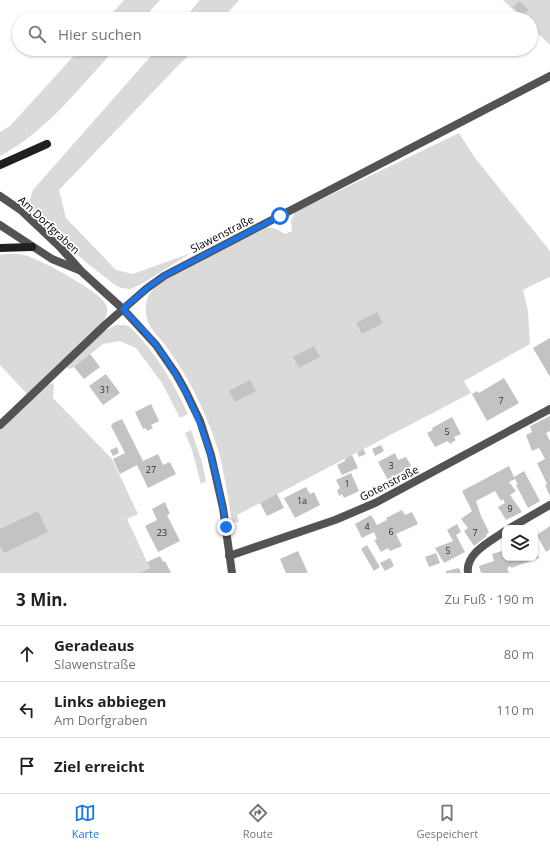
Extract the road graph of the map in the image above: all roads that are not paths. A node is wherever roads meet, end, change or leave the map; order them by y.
1 (550, 76) edge
2 (47, 144) dead end
3 (0, 165) edge
4 (0, 196) edge
5 (0, 226) edge
6 (32, 247) junction
7 (0, 248) edge
8 (82, 271) junction
9 (123, 309) junction
10 (550, 409) edge
11 (0, 425) edge
12 (550, 505) edge
13 (515, 525) edge
14 (502, 533) edge
15 (229, 556) junction
16 (232, 573) edge
17 (468, 573) edge

1 - 9 street, Slawenstraße
2 - 3 main road
4 - 8 street, Am Dorfgraben
5 - 6 street, Am Dorfgraben
6 - 7 main road
6 - 8 street, Am Dorfgraben
8 - 9 street, Am Dorfgraben
9 - 11 street, Slawenstraße
9 - 15 street, Am Dorfgraben
10 - 15 street, Gotenstraße
12 - 13 street
14 - 17 street
15 - 16 street, Am Dorfgraben

